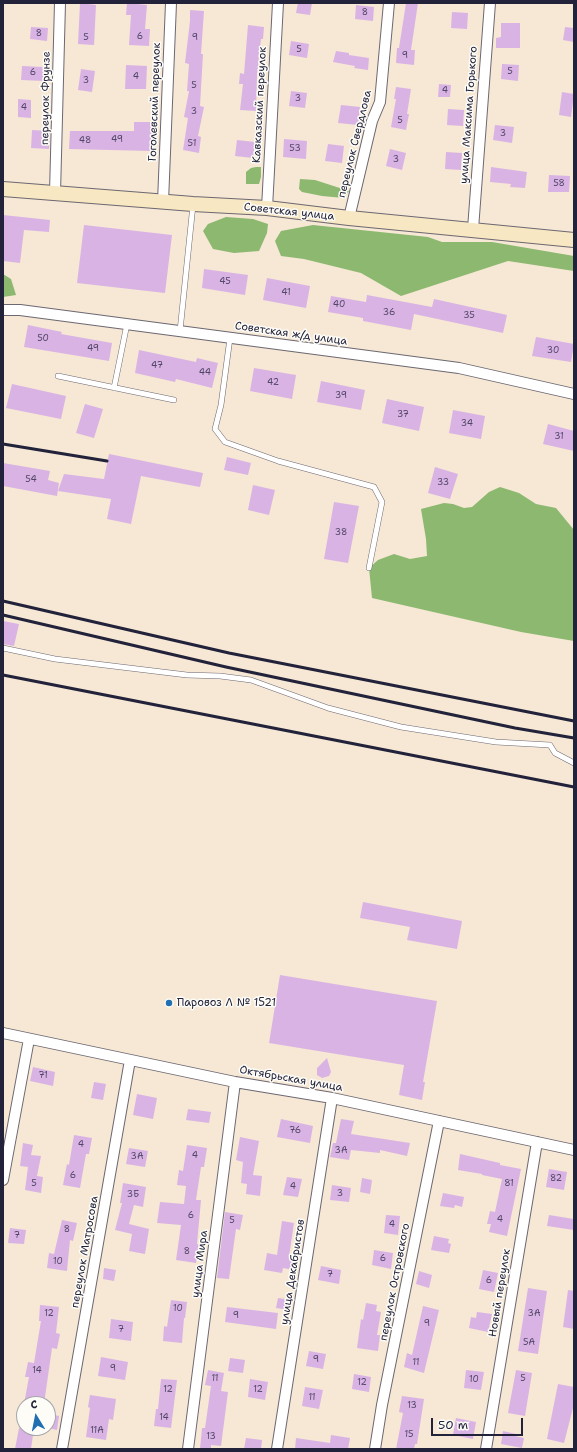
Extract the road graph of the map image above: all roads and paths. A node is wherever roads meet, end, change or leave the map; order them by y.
1 (60, 3) edge
2 (171, 3) edge
3 (278, 3) edge
4 (389, 3) edge
5 (490, 3) edge
6 (3, 189) edge
7 (55, 193) junction
8 (163, 202) junction
9 (193, 204) junction
10 (267, 208) junction
11 (348, 218) junction
12 (473, 229) junction
13 (574, 240) edge
14 (3, 310) edge
15 (127, 324) junction
16 (180, 331) junction
17 (230, 338) junction
18 (58, 376) dead end
19 (114, 388) junction
20 (574, 394) edge
21 (174, 400) dead end
22 (369, 568) dead end
23 (3, 648) edge
24 (574, 764) edge
25 (3, 1034) edge
26 (29, 1039) junction
27 (130, 1060) junction
28 (235, 1082) junction
29 (332, 1098) junction
30 (439, 1121) junction
31 (537, 1142) junction
32 (574, 1150) edge
33 (3, 1180) edge
34 (62, 1449) edge
35 (188, 1449) edge
36 (277, 1449) edge
37 (375, 1449) edge
38 (486, 1449) edge

1 - 7 street, переулок Фрунзе
2 - 8 street, Гоголевский переулок
3 - 10 street, Кавказский переулок
4 - 11 street, переулок Свердлова
5 - 12 street, улица Максима Горького
6 - 7 main road, Советская улица
7 - 8 main road, Советская улица
8 - 9 main road, Советская улица
9 - 10 main road, Советская улица
9 - 16 lane
10 - 11 main road, Советская улица
11 - 12 main road, Советская улица
12 - 13 main road, Советская улица
14 - 15 street, Советская ж/д улица
15 - 16 street, Советская ж/д улица
15 - 19 lane
16 - 17 street, Советская ж/д улица
17 - 20 street, Советская ж/д улица
17 - 22 lane
18 - 19 lane
19 - 21 lane
23 - 24 lane
25 - 26 street, Октябрьская улица
26 - 27 street, Октябрьская улица
26 - 33 street
27 - 28 street, Октябрьская улица
27 - 34 street, переулок Матросова
28 - 29 street, Октябрьская улица
28 - 35 street, улица Мира
29 - 30 street, Октябрьская улица
29 - 36 street, улица Декабристов
30 - 31 street, Октябрьская улица
30 - 37 street, переулок Островского
31 - 32 street, Октябрьская улица
31 - 38 street, Новый переулок

